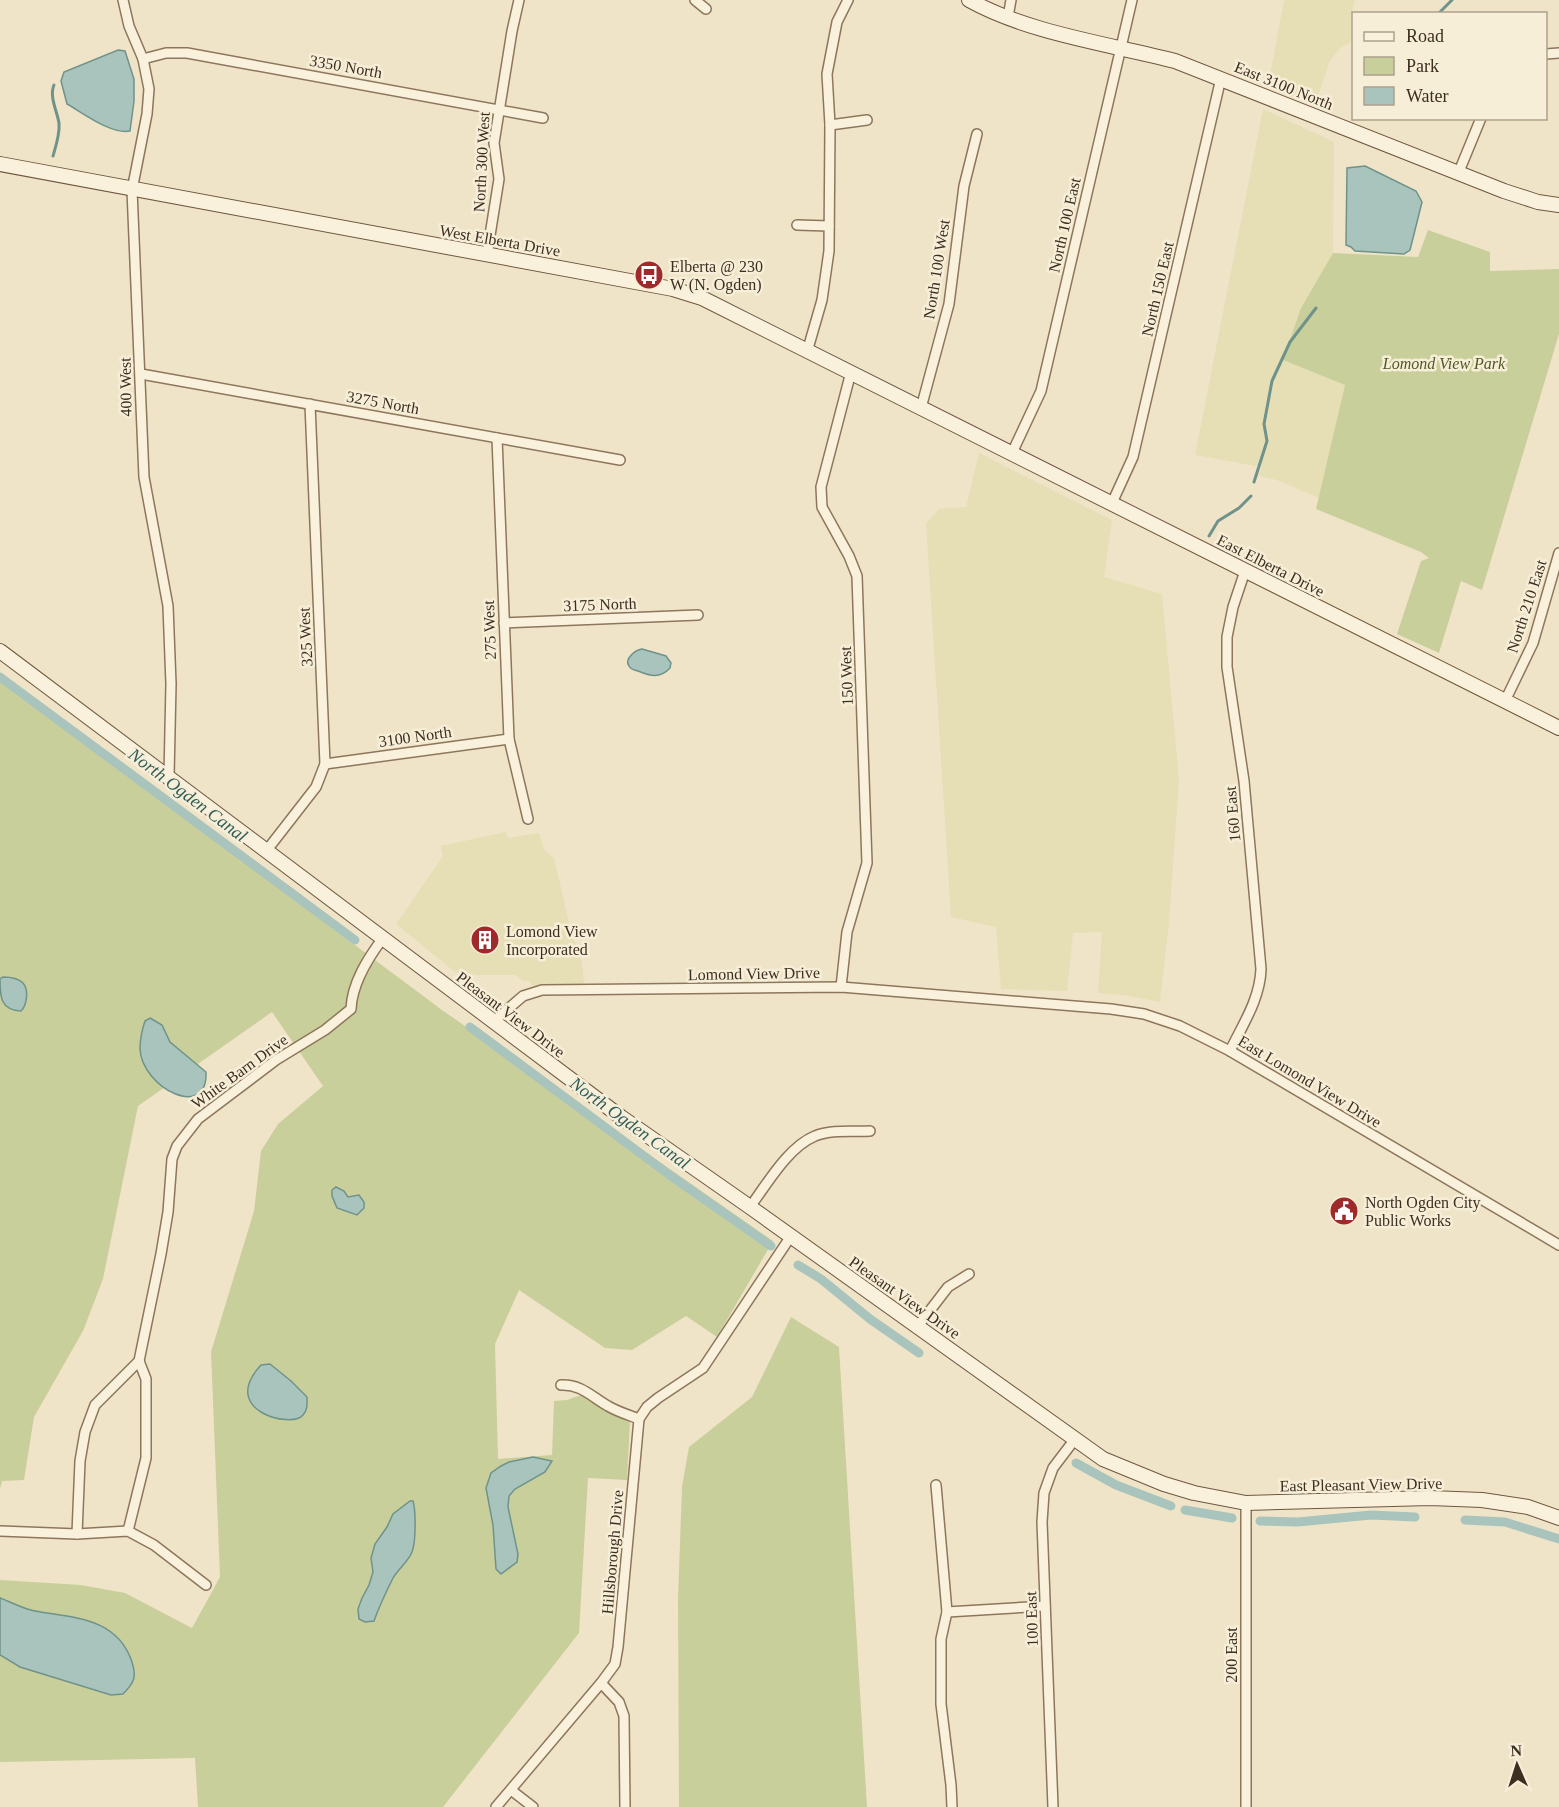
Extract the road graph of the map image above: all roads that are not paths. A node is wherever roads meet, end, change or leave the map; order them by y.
1 (123, 0) edge
2 (519, 0) edge
3 (695, 0) edge
4 (848, 0) edge
5 (969, 0) edge
6 (1011, 0) edge
7 (1132, 0) edge
8 (706, 9) dead end
9 (1008, 17) junction
10 (1120, 46) junction
11 (143, 59) junction
12 (1221, 78) junction
13 (498, 110) junction
14 (543, 118) dead end
15 (867, 120) dead end
16 (1480, 120) edge
17 (830, 125) junction
18 (977, 134) dead end
19 (0, 164) edge
20 (1458, 174) junction
21 (132, 190) junction
22 (1559, 205) edge
23 (797, 225) dead end
24 (829, 226) junction
25 (487, 254) junction
26 (807, 352) junction
27 (851, 372) junction
28 (141, 374) junction
29 (310, 404) junction
30 (921, 408) junction
31 (968, 431) joint
32 (497, 438) junction
33 (1011, 453) junction
34 (620, 460) dead end
35 (1112, 503) junction
36 (1559, 553) edge
37 (1245, 571) junction
38 (698, 615) dead end
39 (504, 623) junction
40 (0, 651) edge
41 (1505, 701) junction
42 (1559, 728) edge
43 (509, 739) junction
44 (325, 764) junction
45 (169, 776) junction
46 (528, 819) dead end
47 (267, 850) junction
48 (383, 938) junction
49 (841, 987) junction
50 (1024, 1003) joint
51 (494, 1021) junction
52 (1230, 1051) junction
53 (870, 1131) dead end
54 (750, 1207) junction
55 (791, 1236) junction
56 (1559, 1245) edge
57 (969, 1274) dead end
58 (918, 1326) junction
59 (139, 1361) junction
60 (561, 1385) dead end
61 (639, 1419) junction
62 (1075, 1439) junction
63 (1164, 1484) joint
64 (936, 1485) dead end
65 (1246, 1503) junction
66 (1559, 1518) edge
67 (0, 1531) edge
68 (128, 1531) junction
69 (76, 1534) junction
70 (206, 1585) dead end
71 (1045, 1606) junction
72 (947, 1612) junction
73 (601, 1683) junction
74 (511, 1790) junction
75 (496, 1807) edge
76 (533, 1807) edge
77 (625, 1807) edge
78 (952, 1807) edge
79 (1053, 1807) edge
80 (1246, 1807) edge

1 - 11 street, 400 West
2 - 13 street, North 300 West
3 - 8 street
4 - 17 street
5 - 9 street, East 3100 North
6 - 9 street
7 - 10 street, North 100 East
9 - 10 street, East 3100 North
10 - 12 street, East 3100 North
10 - 33 street, North 100 East
11 - 13 street, 3350 North
11 - 21 street, 400 West
12 - 20 street, East 3100 North
12 - 35 street, North 150 East
13 - 14 street, 3350 North
13 - 25 street, North 300 West
15 - 17 street
16 - 20 street
17 - 24 street
18 - 30 street, North 100 West
19 - 21 street, West Elberta Drive
20 - 22 street, East 3100 North
21 - 25 street, West Elberta Drive
21 - 28 street, 400 West
23 - 24 street
24 - 26 street
25 - 26 street, West Elberta Drive
26 - 27 street, West Elberta Drive
27 - 30 street, West Elberta Drive
27 - 49 street, 150 West
28 - 29 street, 3275 North
28 - 45 street, 400 West
29 - 32 street, 3275 North
29 - 44 street, 325 West
30 - 31 street, West Elberta Drive
31 - 33 street, East Elberta Drive
32 - 34 street, 3275 North
32 - 39 street, 275 West
33 - 35 street, East Elberta Drive
35 - 37 street, East Elberta Drive
36 - 41 street, North 210 East
37 - 41 street, East Elberta Drive
37 - 52 street, 160 East
38 - 39 street, 3175 North
39 - 43 street, 275 West
40 - 45 street, Pleasant View Drive
41 - 42 street, East Elberta Drive
43 - 44 street, 3100 North
43 - 46 street, 275 West
44 - 47 street, 325 West
45 - 47 street, Pleasant View Drive
47 - 48 street, Pleasant View Drive
48 - 51 street, Pleasant View Drive
48 - 59 street, White Barn Drive
49 - 50 street, Lomond View Drive
49 - 51 street, Lomond View Drive
50 - 52 street, East Lomond View Drive
51 - 54 street, Pleasant View Drive
52 - 56 street, East Lomond View Drive
53 - 54 street
54 - 55 street, Pleasant View Drive
55 - 58 street, Pleasant View Drive
55 - 61 street
57 - 58 street
58 - 62 street, Pleasant View Drive
59 - 68 street, White Barn Drive
59 - 69 street
60 - 61 street
61 - 73 street, Hillsborough Drive
62 - 63 street, Pleasant View Drive
62 - 71 street, 100 East
63 - 65 street, East Pleasant View Drive
64 - 72 street
65 - 66 street, East Pleasant View Drive
65 - 80 street, 200 East
67 - 69 street
68 - 69 street
68 - 70 street
71 - 72 street
71 - 79 street, 100 East
72 - 78 street
73 - 74 street, Hillsborough Drive
73 - 77 street
74 - 75 street, Hillsborough Drive
74 - 76 street

